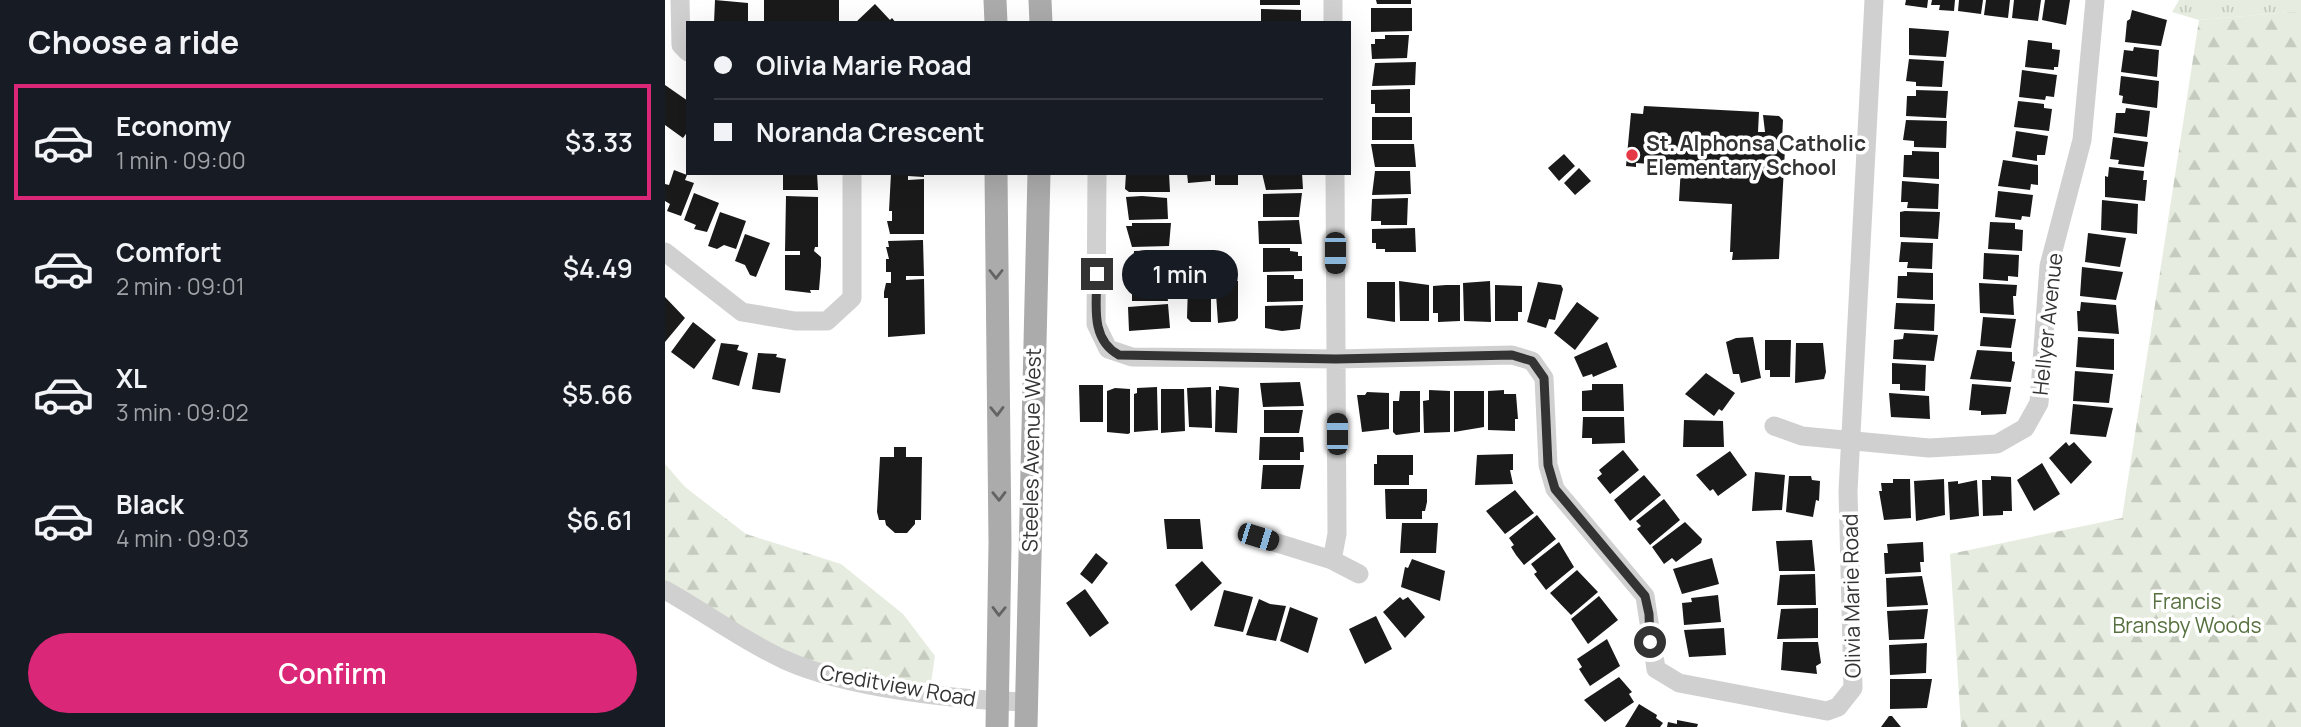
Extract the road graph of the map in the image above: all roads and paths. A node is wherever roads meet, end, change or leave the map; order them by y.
1 (680, 0) edge
2 (995, 0) edge
3 (1040, 0) edge
4 (1333, 0) edge
5 (1874, 0) edge
6 (2095, 0) edge
7 (996, 21) edge
8 (1041, 21) edge
9 (1333, 21) edge
10 (686, 50) edge
11 (852, 175) edge
12 (996, 175) edge
13 (1039, 175) edge
14 (1097, 175) edge
15 (1335, 175) edge
16 (665, 252) edge
17 (1336, 359) junction
18 (997, 373) junction
19 (1031, 406) junction
20 (1774, 426) dead end
21 (1851, 439) junction
22 (1258, 537) dead end
23 (1332, 560) junction
24 (1359, 574) dead end
25 (665, 590) edge
26 (997, 701) junction
27 (1025, 702) junction
28 (997, 727) edge
29 (1026, 727) edge

1 - 10 street
2 - 7 main road
3 - 8 main road
4 - 9 street
5 - 21 street, Olivia Marie Road
6 - 21 street, Hellyer Avenue
11 - 16 street
12 -> 18 main road, Steeles Avenue West
13 - 19 main road, Steeles Avenue West
14 - 17 street
15 - 17 street
17 - 21 street, Olivia Marie Road
17 - 23 street
18 - 19 main road
18 -> 26 main road, Steeles Avenue West
19 - 27 main road, Steeles Avenue West
20 - 21 street, Hellyer Avenue
22 - 23 street
23 - 24 street
25 - 26 street, Creditview Road
26 - 27 street, Creditview Road
26 - 28 main road, Steeles Avenue West
27 - 29 main road, Steeles Avenue West

